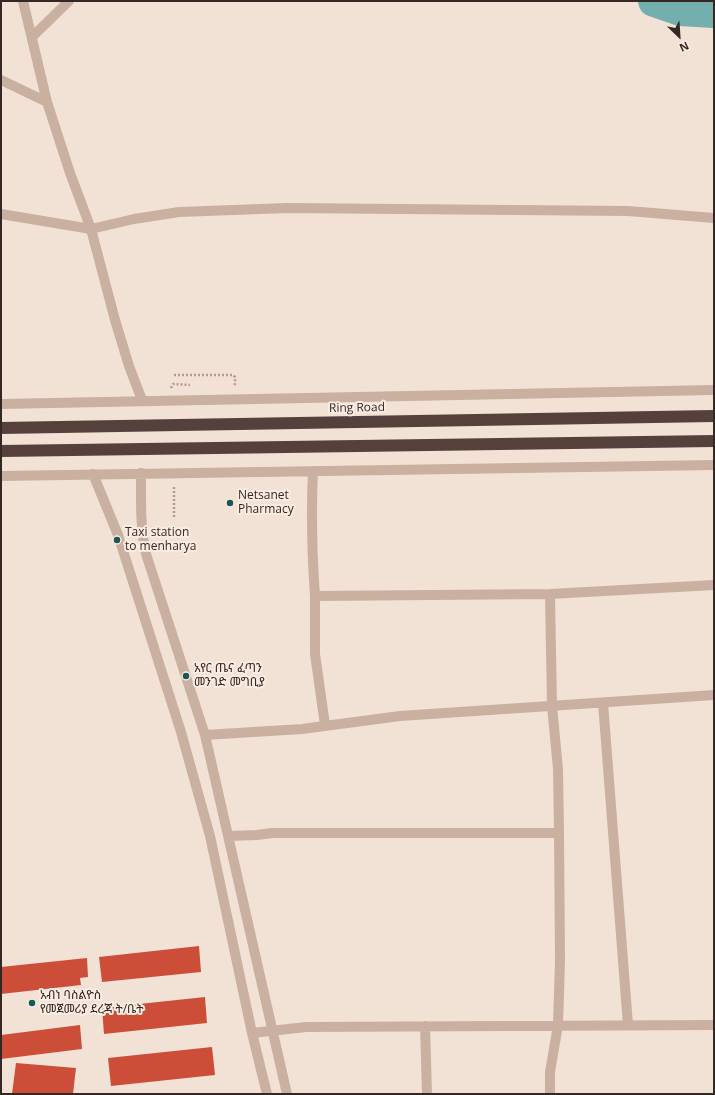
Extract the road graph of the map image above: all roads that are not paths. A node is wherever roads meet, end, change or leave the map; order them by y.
1 (23, 1) edge
2 (69, 1) edge
3 (32, 37) junction
4 (1, 80) edge
5 (48, 102) junction
6 (1, 214) edge
7 (714, 218) edge
8 (91, 229) junction
9 (714, 390) edge
10 (142, 400) junction
11 (1, 404) edge
12 (714, 416) edge
13 (1, 428) edge
14 (714, 441) edge
15 (1, 451) edge
16 (714, 465) edge
17 (313, 471) junction
18 (141, 473) junction
19 (93, 474) junction
20 (1, 476) edge
21 (714, 585) edge
22 (550, 594) junction
23 (316, 596) junction
24 (714, 695) edge
25 (603, 703) junction
26 (552, 706) junction
27 (325, 726) junction
28 (205, 735) junction
29 (558, 833) junction
30 (228, 836) junction
31 (558, 1025) junction
32 (628, 1025) junction
33 (714, 1025) edge
34 (425, 1026) junction
35 (273, 1030) junction
36 (252, 1033) junction
37 (267, 1094) edge
38 (287, 1094) edge
39 (427, 1094) edge
40 (550, 1094) edge

1 - 3 street
2 - 3 street
3 - 5 street
4 - 5 street
5 - 8 street
6 - 8 street
7 - 8 street
8 - 10 street
9 - 10 street
10 - 11 street
12 - 13 highway, Ring Road
14 - 15 highway
16 - 17 street
17 - 18 street
17 - 23 street
18 - 19 street
18 - 28 street
19 - 20 street
19 - 36 street
21 - 22 street
22 - 23 street
22 - 26 street
23 - 27 street
24 - 25 street
25 - 26 street
25 - 32 street
26 - 27 street
26 - 29 street
27 - 28 street
28 - 30 street
29 - 30 street
29 - 31 street
30 - 35 street
31 - 32 street
31 - 34 street
31 - 40 street
32 - 33 street
34 - 35 street
34 - 39 street
35 - 36 street
35 - 38 street
36 - 37 street

